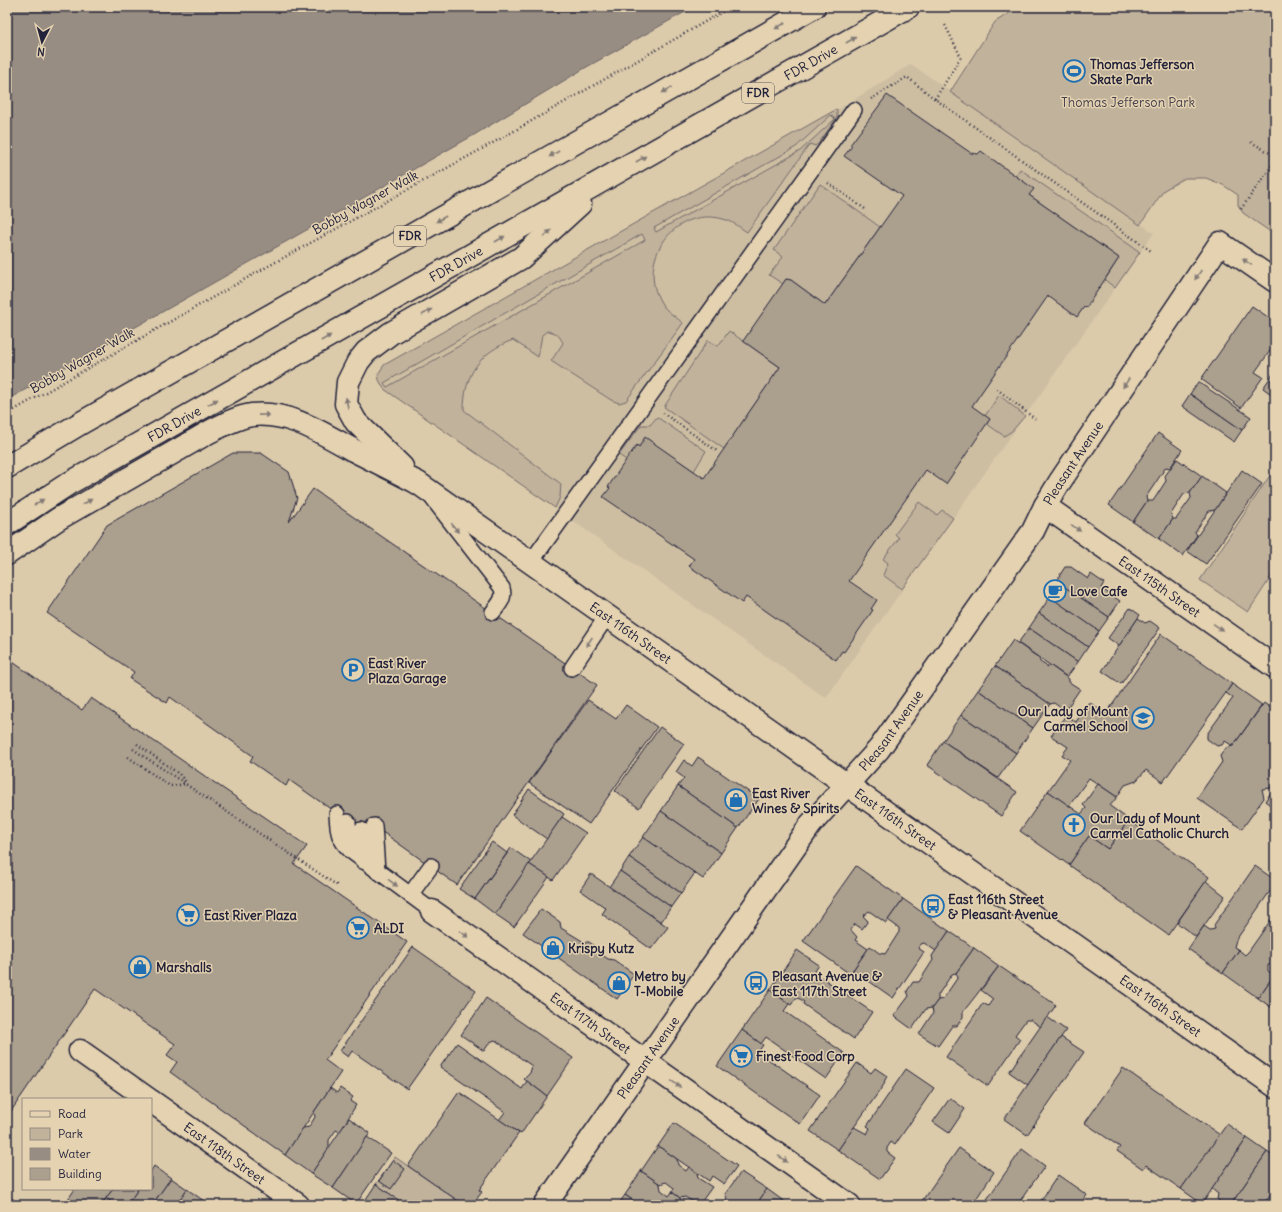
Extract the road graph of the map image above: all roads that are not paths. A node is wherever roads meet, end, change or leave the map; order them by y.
1 (814, 7) edge
2 (908, 7) edge
3 (854, 110) road end
4 (607, 179) junction
5 (1275, 281) edge
6 (7, 467) edge
7 (420, 485) junction
8 (1045, 506) junction
9 (7, 524) edge
10 (7, 554) edge
11 (531, 562) junction
12 (493, 612) dead end
13 (607, 616) junction
14 (1275, 667) edge
15 (572, 668) dead end
16 (846, 785) junction
17 (342, 818) dead end
18 (363, 860) junction
19 (431, 866) dead end
20 (377, 871) junction
21 (410, 895) junction
22 (432, 911) joint
23 (80, 1051) dead end
24 (644, 1061) junction
25 (1275, 1086) edge
26 (147, 1098) edge
27 (152, 1102) edge
28 (298, 1205) edge
29 (545, 1205) edge
30 (849, 1205) edge

1 -> 6 main road, FDR
4 -> 2 main road, FDR Drive / FDR
3 - 11 lane
7 -> 4 main road
9 -> 4 main road, FDR Drive / FDR
5 -> 8 main road, Pleasant Avenue
10 -> 7 main road
7 - 11 main road, East 116th Street
7 -> 12 lane
8 -> 14 main road, East 115th Street
8 - 16 main road, Pleasant Avenue
11 - 13 main road, East 116th Street
13 -> 15 lane
13 - 16 main road, East 116th Street
16 - 24 main road, Pleasant Avenue
16 - 25 main road, East 116th Street
17 - 18 lane, East 117th Street
18 - 20 lane, East 117th Street
18 - 20 lane
19 - 21 lane
20 -> 21 lane, East 117th Street
21 - 22 lane, East 117th Street
22 -> 24 main road, East 117th Street
23 - 26 main road
24 - 29 main road, Pleasant Avenue
24 -> 30 main road, East 117th Street
27 - 28 main road, East 118th Street

